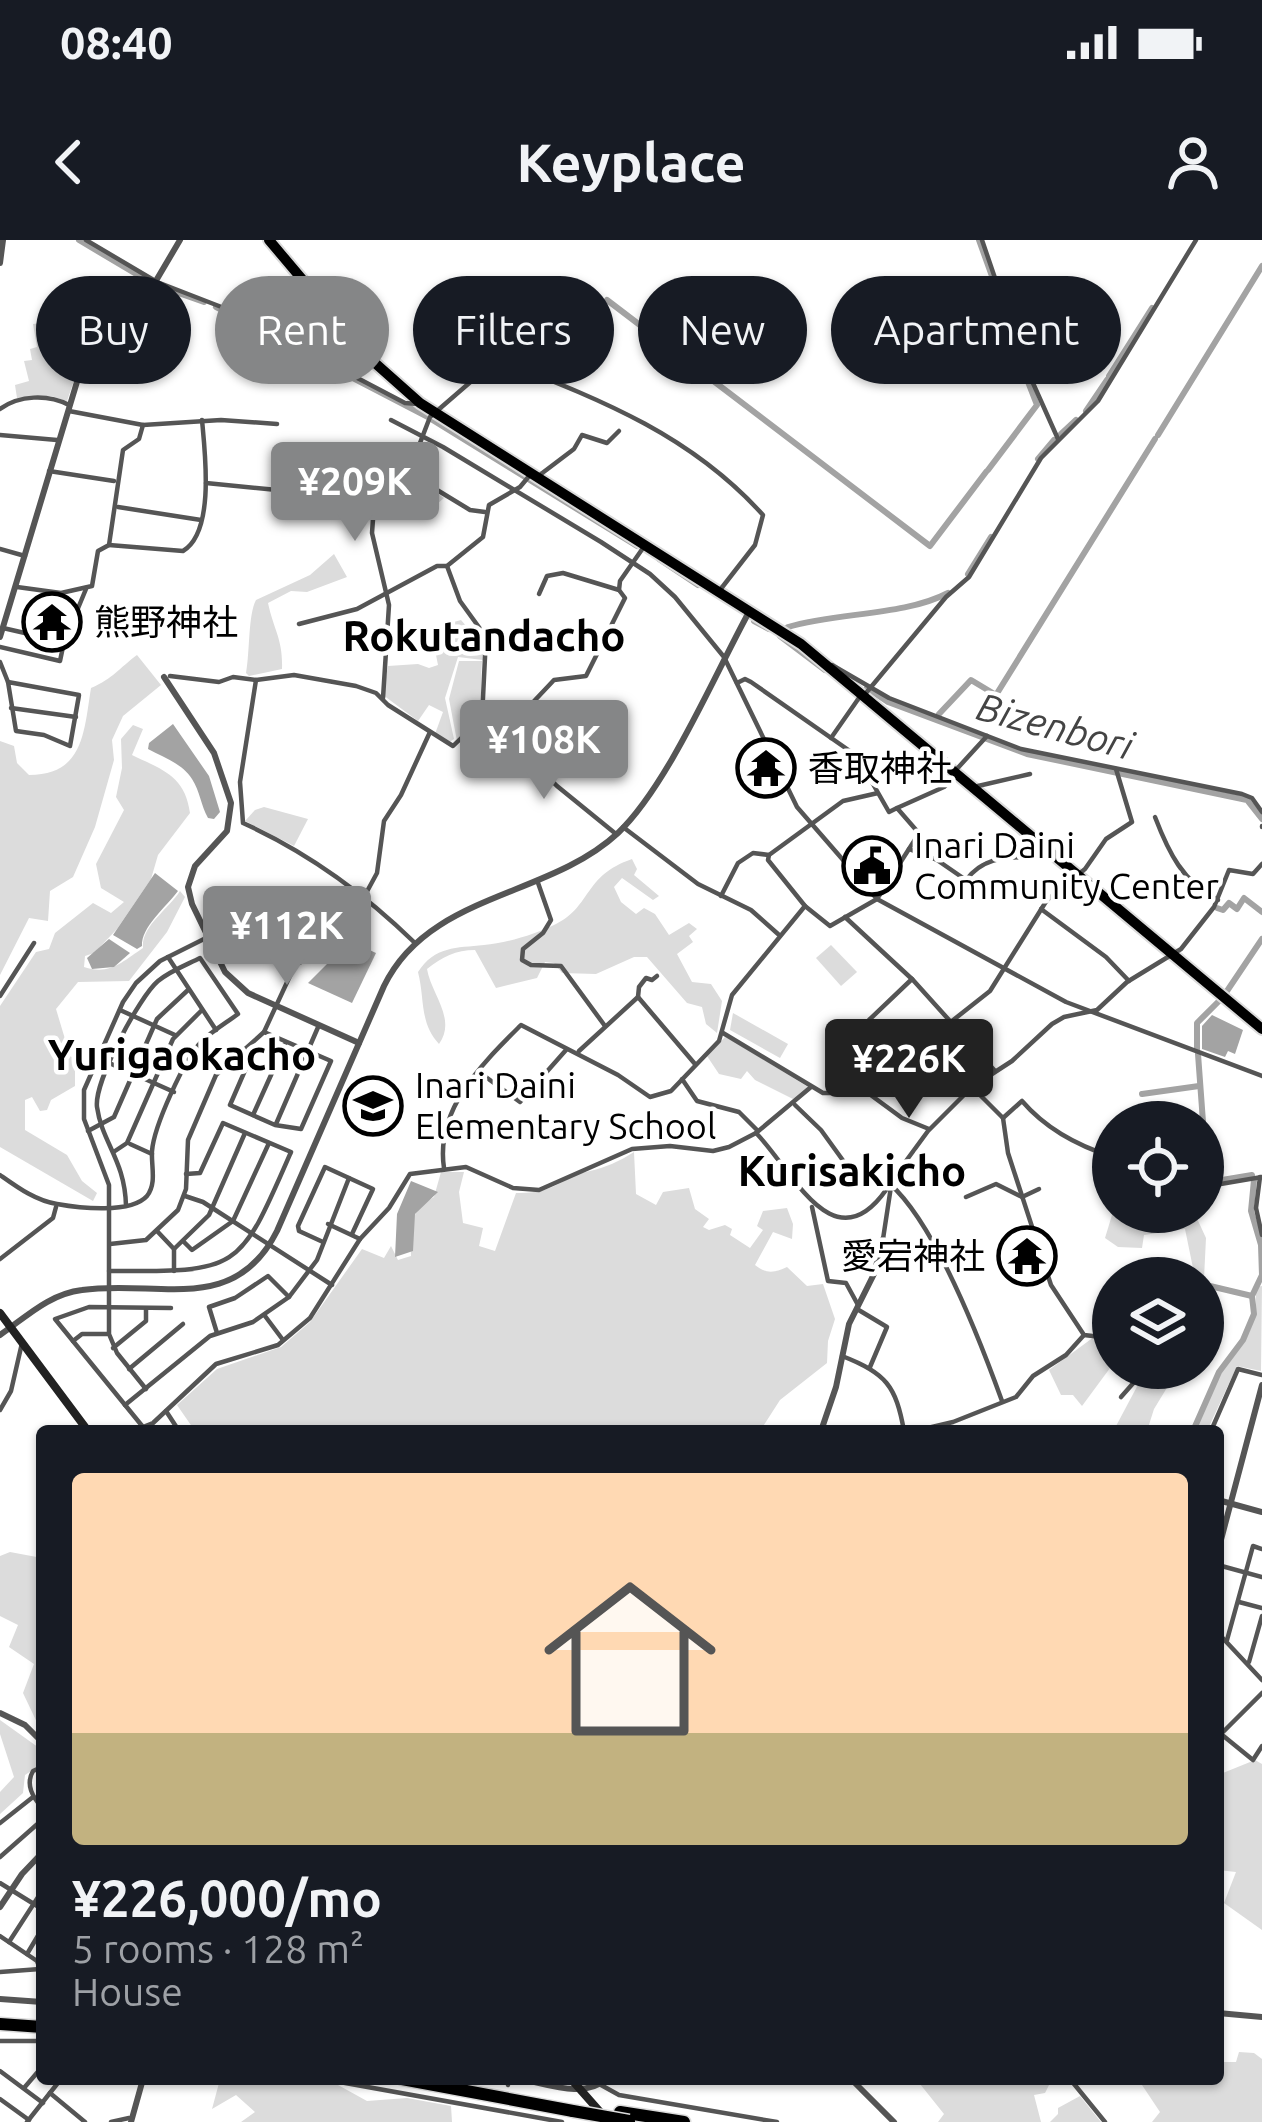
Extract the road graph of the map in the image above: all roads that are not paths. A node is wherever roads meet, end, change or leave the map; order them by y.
1 (3, 240) edge
2 (86, 240) edge
3 (180, 240) edge
4 (269, 240) edge
5 (982, 240) edge
6 (1196, 240) edge
7 (0, 263) edge
8 (143, 276) edge
9 (160, 276) edge
10 (77, 384) edge
11 (370, 384) edge
12 (421, 403) junction
13 (68, 408) junction
14 (0, 409) edge
15 (434, 413) junction
16 (202, 420) junction
17 (391, 420) dead end
18 (277, 424) dead end
19 (143, 425) junction
20 (619, 431) dead end
21 (0, 436) edge
22 (424, 436) junction
23 (1058, 439) junction
24 (57, 440) junction
25 (49, 471) junction
26 (530, 478) junction
27 (116, 481) junction
28 (206, 483) junction
29 (395, 485) junction
30 (514, 488) junction
31 (277, 490) dead end
32 (116, 507) junction
33 (485, 512) junction
34 (201, 520) junction
35 (109, 545) junction
36 (643, 548) junction
37 (0, 549) edge
38 (25, 556) junction
39 (633, 562) junction
40 (447, 566) junction
41 (17, 587) junction
42 (86, 588) junction
43 (388, 590) junction
44 (619, 590) junction
45 (720, 590) junction
46 (539, 594) dead end
47 (750, 609) junction
48 (299, 624) dead end
49 (2, 632) edge
50 (64, 642) junction
51 (0, 647) edge
52 (724, 657) junction
53 (0, 662) edge
54 (167, 677) joint
55 (256, 680) junction
56 (8, 682) junction
57 (737, 683) junction
58 (867, 692) junction
59 (383, 698) junction
60 (11, 708) junction
61 (76, 717) junction
62 (482, 718) junction
63 (430, 732) junction
64 (504, 733) junction
65 (831, 738) junction
66 (986, 738) junction
67 (1116, 772) junction
68 (955, 774) junction
69 (1030, 774) dead end
70 (974, 789) junction
71 (878, 793) junction
72 (897, 808) junction
73 (1262, 812) edge
74 (1155, 817) dead end
75 (810, 826) junction
76 (620, 831) junction
77 (910, 849) junction
78 (1051, 854) junction
79 (770, 855) junction
80 (1262, 864) edge
81 (1078, 876) junction
82 (537, 880) junction
83 (721, 896) junction
84 (877, 898) junction
85 (363, 899) junction
86 (1217, 900) junction
87 (805, 906) junction
88 (1041, 908) junction
89 (845, 917) junction
90 (778, 934) junction
91 (208, 937) junction
92 (34, 943) dead end
93 (415, 943) junction
94 (1172, 955) junction
95 (168, 957) junction
96 (1004, 969) junction
97 (175, 970) junction
98 (657, 976) dead end
99 (912, 980) junction
100 (1130, 981) junction
101 (188, 990) junction
102 (0, 996) edge
103 (638, 997) junction
104 (275, 1006) junction
105 (120, 1010) junction
106 (202, 1010) junction
107 (1090, 1012) junction
108 (133, 1016) junction
109 (952, 1021) junction
110 (154, 1025) junction
111 (320, 1025) junction
112 (604, 1026) junction
113 (1262, 1029) edge
114 (216, 1030) junction
115 (264, 1032) junction
116 (723, 1033) junction
117 (175, 1035) junction
118 (286, 1041) junction
119 (359, 1043) junction
120 (896, 1046) dead end
121 (568, 1048) junction
122 (245, 1049) junction
123 (308, 1051) junction
124 (578, 1053) junction
125 (98, 1058) junction
126 (111, 1064) junction
127 (695, 1064) junction
128 (995, 1071) junction
129 (479, 1072) junction
130 (132, 1074) junction
131 (1262, 1076) edge
132 (682, 1079) junction
133 (154, 1083) junction
134 (811, 1087) junction
135 (972, 1088) junction
136 (174, 1092) junction
137 (795, 1105) junction
138 (253, 1115) junction
139 (1004, 1118) junction
140 (103, 1124) junction
141 (275, 1125) junction
142 (929, 1130) junction
143 (88, 1131) junction
144 (245, 1132) junction
145 (757, 1132) junction
146 (127, 1143) junction
147 (269, 1143) junction
148 (1092, 1147) edge
149 (115, 1151) junction
150 (152, 1154) junction
151 (444, 1168) junction
152 (186, 1174) junction
153 (0, 1175) edge
154 (1261, 1177) edge
155 (349, 1178) junction
156 (1224, 1183) edge
157 (889, 1187) junction
158 (1039, 1189) dead end
159 (185, 1196) junction
160 (966, 1197) dead end
161 (1022, 1197) junction
162 (57, 1204) junction
163 (812, 1205) junction
164 (109, 1206) junction
165 (126, 1206) junction
166 (212, 1208) junction
167 (232, 1221) junction
168 (328, 1224) junction
169 (157, 1231) junction
170 (352, 1234) junction
171 (254, 1235) junction
172 (1262, 1235) edge
173 (360, 1239) junction
174 (883, 1239) joint
175 (183, 1241) junction
176 (322, 1242) junction
177 (110, 1244) junction
178 (269, 1245) junction
179 (175, 1249) junction
180 (0, 1259) edge
181 (109, 1271) junction
182 (174, 1271) junction
183 (310, 1271) junction
184 (332, 1285) junction
185 (109, 1289) junction
186 (289, 1297) junction
187 (857, 1306) junction
188 (108, 1307) junction
189 (146, 1308) junction
190 (171, 1308) dead end
191 (0, 1313) edge
192 (265, 1316) junction
193 (183, 1324) dead end
194 (10, 1328) junction
195 (217, 1333) junction
196 (109, 1334) junction
197 (0, 1335) edge
198 (1084, 1335) junction
199 (1092, 1336) edge
200 (284, 1340) junction
201 (73, 1342) junction
202 (22, 1343) junction
203 (113, 1348) junction
204 (842, 1356) junction
205 (870, 1367) junction
206 (129, 1369) junction
207 (1262, 1376) edge
208 (1262, 1385) edge
209 (146, 1389) junction
210 (1128, 1389) edge
211 (1121, 1397) dead end
212 (1002, 1401) junction
213 (125, 1405) junction
214 (0, 1410) edge
215 (166, 1411) junction
216 (84, 1425) edge
217 (142, 1425) edge
218 (148, 1425) edge
219 (175, 1425) edge
220 (823, 1425) edge
221 (903, 1425) edge
222 (940, 1425) edge
223 (1213, 1425) edge
224 (1224, 1501) edge
225 (1231, 1503) junction
226 (1262, 1511) edge
227 (1224, 1529) edge
228 (1262, 1549) edge
229 (1224, 1566) edge
230 (1246, 1572) junction
231 (1262, 1577) edge
232 (1238, 1602) junction
233 (1262, 1612) edge
234 (1224, 1638) edge
235 (1227, 1640) junction
236 (1248, 1664) junction
237 (1262, 1680) edge
238 (1262, 1693) edge
239 (0, 1713) edge
240 (1224, 1731) edge
241 (36, 1736) edge
242 (1224, 1737) edge
243 (1262, 1746) edge
244 (36, 1770) edge
245 (33, 1771) junction
246 (36, 1773) edge
247 (33, 1796) junction
248 (36, 1800) edge
249 (0, 1823) edge
250 (36, 1825) edge
251 (0, 1857) edge
252 (36, 1860) edge
253 (0, 1882) edge
254 (11, 1890) junction
255 (36, 1900) edge
256 (33, 1904) junction
257 (36, 1906) edge
258 (0, 1907) edge
259 (0, 1936) edge
260 (36, 1939) edge
261 (9, 1942) junction
262 (27, 1954) junction
263 (36, 1960) edge
264 (0, 1972) edge
265 (36, 1972) edge
266 (0, 1999) edge
267 (36, 2002) edge
268 (1224, 2014) edge
269 (1262, 2017) edge
270 (0, 2020) edge
271 (36, 2023) edge
272 (0, 2041) edge
273 (36, 2041) edge
274 (0, 2071) edge
275 (36, 2074) edge
276 (56, 2085) edge
277 (141, 2085) edge
278 (360, 2085) edge
279 (438, 2085) edge
280 (471, 2085) edge
281 (555, 2085) edge
282 (576, 2085) edge
283 (592, 2085) edge
284 (606, 2085) edge
285 (857, 2085) edge
286 (1075, 2085) edge
287 (24, 2088) junction
288 (578, 2089) junction
289 (50, 2093) junction
290 (0, 2099) edge
291 (43, 2103) junction
292 (571, 2107) junction
293 (624, 2119) edge
294 (131, 2120) edge
295 (749, 2120) edge
296 (28, 2121) edge
297 (85, 2122) edge
298 (111, 2122) edge
299 (562, 2122) edge
300 (684, 2122) edge
301 (777, 2122) edge
302 (894, 2122) edge
303 (1105, 2122) edge

1 - 7 street
2 - 8 street
3 - 9 street
4 - 12 highway
5 - 23 street
6 - 23 street
10 - 13 street
11 - 12 street
12 - 15 highway
13 - 14 street
13 - 19 street
13 - 24 street
15 - 22 street
15 - 26 highway
15 - 45 street
16 - 18 street
16 - 19 street
16 - 28 street
17 - 22 street
19 - 27 street
20 - 26 street
21 - 24 street
22 - 29 street
22 - 30 street
23 - 58 street
24 - 25 street
25 - 27 street
25 - 38 street
26 - 30 street
26 - 36 highway
27 - 32 street
28 - 31 street
28 - 34 street
29 - 33 street
29 - 43 street
30 - 33 street
30 - 39 street
32 - 34 street
32 - 35 street
33 - 40 street
34 - 35 street
35 - 42 street
36 - 39 street
36 - 45 highway
37 - 38 street
38 - 41 street
39 - 44 street
39 - 52 street
40 - 43 street
40 - 62 street
41 - 42 street
41 - 49 street
42 - 50 street
43 - 48 street
43 - 59 street
44 - 46 street
44 - 64 street
45 - 47 highway
47 - 52 street
47 - 58 highway
49 - 50 street
50 - 51 street
52 - 57 street
52 - 76 street
53 - 56 street
54 - 55 street
54 - 91 street
55 - 59 street
55 - 85 street
56 - 60 street
56 - 61 street
57 - 65 street
57 - 75 street
58 - 65 street
58 - 66 street
58 - 68 highway
59 - 63 street
60 - 61 street
60 - 61 street
62 - 63 street
62 - 64 street
63 - 85 street
64 - 76 street
65 - 71 street
66 - 67 street
66 - 68 street
67 - 73 street
67 - 81 street
68 - 70 highway
68 - 72 street
69 - 70 street
70 - 78 highway
71 - 72 street
71 - 75 street
72 - 77 street
74 - 86 street
75 - 79 street
75 - 84 street
76 - 82 street
76 - 83 street
77 - 78 street
77 - 84 street
78 - 81 highway
79 - 83 street
79 - 87 street
80 - 86 street
81 - 88 street
81 - 94 highway
82 - 93 street
82 - 112 street
83 - 90 street
84 - 89 street
84 - 96 street
85 - 93 street
85 - 104 street
86 - 94 street
87 - 89 street
87 - 90 street
88 - 96 street
88 - 100 street
89 - 99 street
90 - 116 street
91 - 95 street
91 - 104 street
92 - 102 street
93 - 119 street
94 - 100 street
94 - 113 highway
95 - 97 street
95 - 105 street
96 - 107 street
96 - 109 street
97 - 101 street
97 - 108 street
97 - 114 street
98 - 103 street
99 - 109 street
99 - 120 street
100 - 107 street
101 - 106 street
101 - 110 street
103 - 112 street
103 - 127 street
104 - 111 street
104 - 115 street
105 - 108 street
105 - 125 street
106 - 114 street
106 - 117 street
107 - 128 street
107 - 131 street
108 - 110 street
108 - 126 street
109 - 128 street
110 - 117 street
110 - 130 street
111 - 119 street
111 - 123 street
112 - 124 street
114 - 136 street
115 - 118 street
115 - 122 street
116 - 127 street
116 - 134 street
117 - 133 street
118 - 123 street
118 - 138 street
119 - 178 street
121 - 124 street
121 - 129 street
121 - 129 street
122 - 138 street
122 - 152 street
123 - 141 street
123 - 141 street
124 - 132 street
125 - 126 street
125 - 143 street
126 - 130 street
126 - 140 street
127 - 132 street
128 - 135 street
129 - 151 street
130 - 133 street
130 - 140 street
132 - 145 street
133 - 136 street
133 - 146 street
134 - 137 street
134 - 142 street
135 - 139 street
135 - 142 street
136 - 150 street
137 - 145 street
137 - 157 street
138 - 141 street
139 - 148 street
139 - 161 street
140 - 143 street
140 - 149 street
142 - 157 street
143 - 164 street
144 - 147 street
144 - 152 street
144 - 166 street
145 - 151 street
145 - 163 street
146 - 149 street
146 - 150 street
147 - 167 street
147 - 171 street
149 - 165 street
150 - 165 street
151 - 173 street
152 - 159 street
153 - 162 street
154 - 156 street
154 - 172 street
155 - 168 street
155 - 170 street
155 - 176 street
157 - 163 street
157 - 174 street
157 - 212 street
158 - 161 street
159 - 166 street
159 - 169 street
160 - 161 street
161 - 198 street
162 - 164 street
162 - 180 street
163 - 187 street
164 - 165 street
164 - 177 street
166 - 167 street
166 - 175 street
167 - 171 street
167 - 175 street
168 - 170 street
168 - 176 street
169 - 177 street
169 - 179 street
170 - 173 street
171 - 178 street
171 - 182 street
173 - 184 street
174 - 187 street
175 - 179 street
176 - 183 street
177 - 181 street
178 - 183 street
178 - 185 street
179 - 182 street
181 - 182 street
181 - 185 street
183 - 184 street
183 - 186 street
184 - 200 street
185 - 188 street
185 - 194 street
186 - 192 street
186 - 195 street
187 - 204 street
187 - 205 street
188 - 189 street
188 - 196 street
188 - 201 street
189 - 190 street
189 - 203 street
191 - 194 main road
192 - 195 street
192 - 200 street
193 - 206 street
194 - 197 street
194 - 202 main road
195 - 209 street
196 - 201 street
196 - 203 street
198 - 199 street
198 - 212 street
200 - 215 street
201 - 213 street
202 - 214 street
202 - 216 main road
203 - 206 street
204 - 205 street
204 - 220 street
205 - 221 street
206 - 209 street
207 - 223 street
208 - 225 street
209 - 213 street
210 - 211 street
212 - 222 street
213 - 217 street
215 - 218 street
215 - 219 street
224 - 225 street
225 - 226 street
225 - 227 street
228 - 230 street
229 - 230 street
230 - 231 street
230 - 232 street
232 - 233 street
232 - 235 street
233 - 236 street
234 - 235 street
235 - 236 street
236 - 237 street
238 - 240 street
239 - 241 street
242 - 243 street
244 - 245 street
245 - 246 street
245 - 247 street
247 - 248 street
247 - 249 street
250 - 251 street
252 - 254 street
253 - 254 street
254 - 256 street
254 - 258 street
255 - 256 street
256 - 257 street
256 - 261 street
259 - 261 street
260 - 262 street
261 - 262 street
262 - 263 street
264 - 265 street
266 - 267 street
268 - 269 street
270 - 271 highway
272 - 273 street
274 - 287 street
275 - 287 street
276 - 289 street
277 - 294 street
278 - 299 street
279 - 292 highway
280 - 292 highway
281 - 288 street
282 - 288 main road
283 - 288 street
284 - 295 street
285 - 302 street
286 - 303 street
287 - 291 street
288 - 293 main road
289 - 291 street
289 - 297 street
290 - 296 street
291 - 296 street
292 - 293 highway, bridge
293 - 300 highway
294 - 298 street
295 - 301 street

